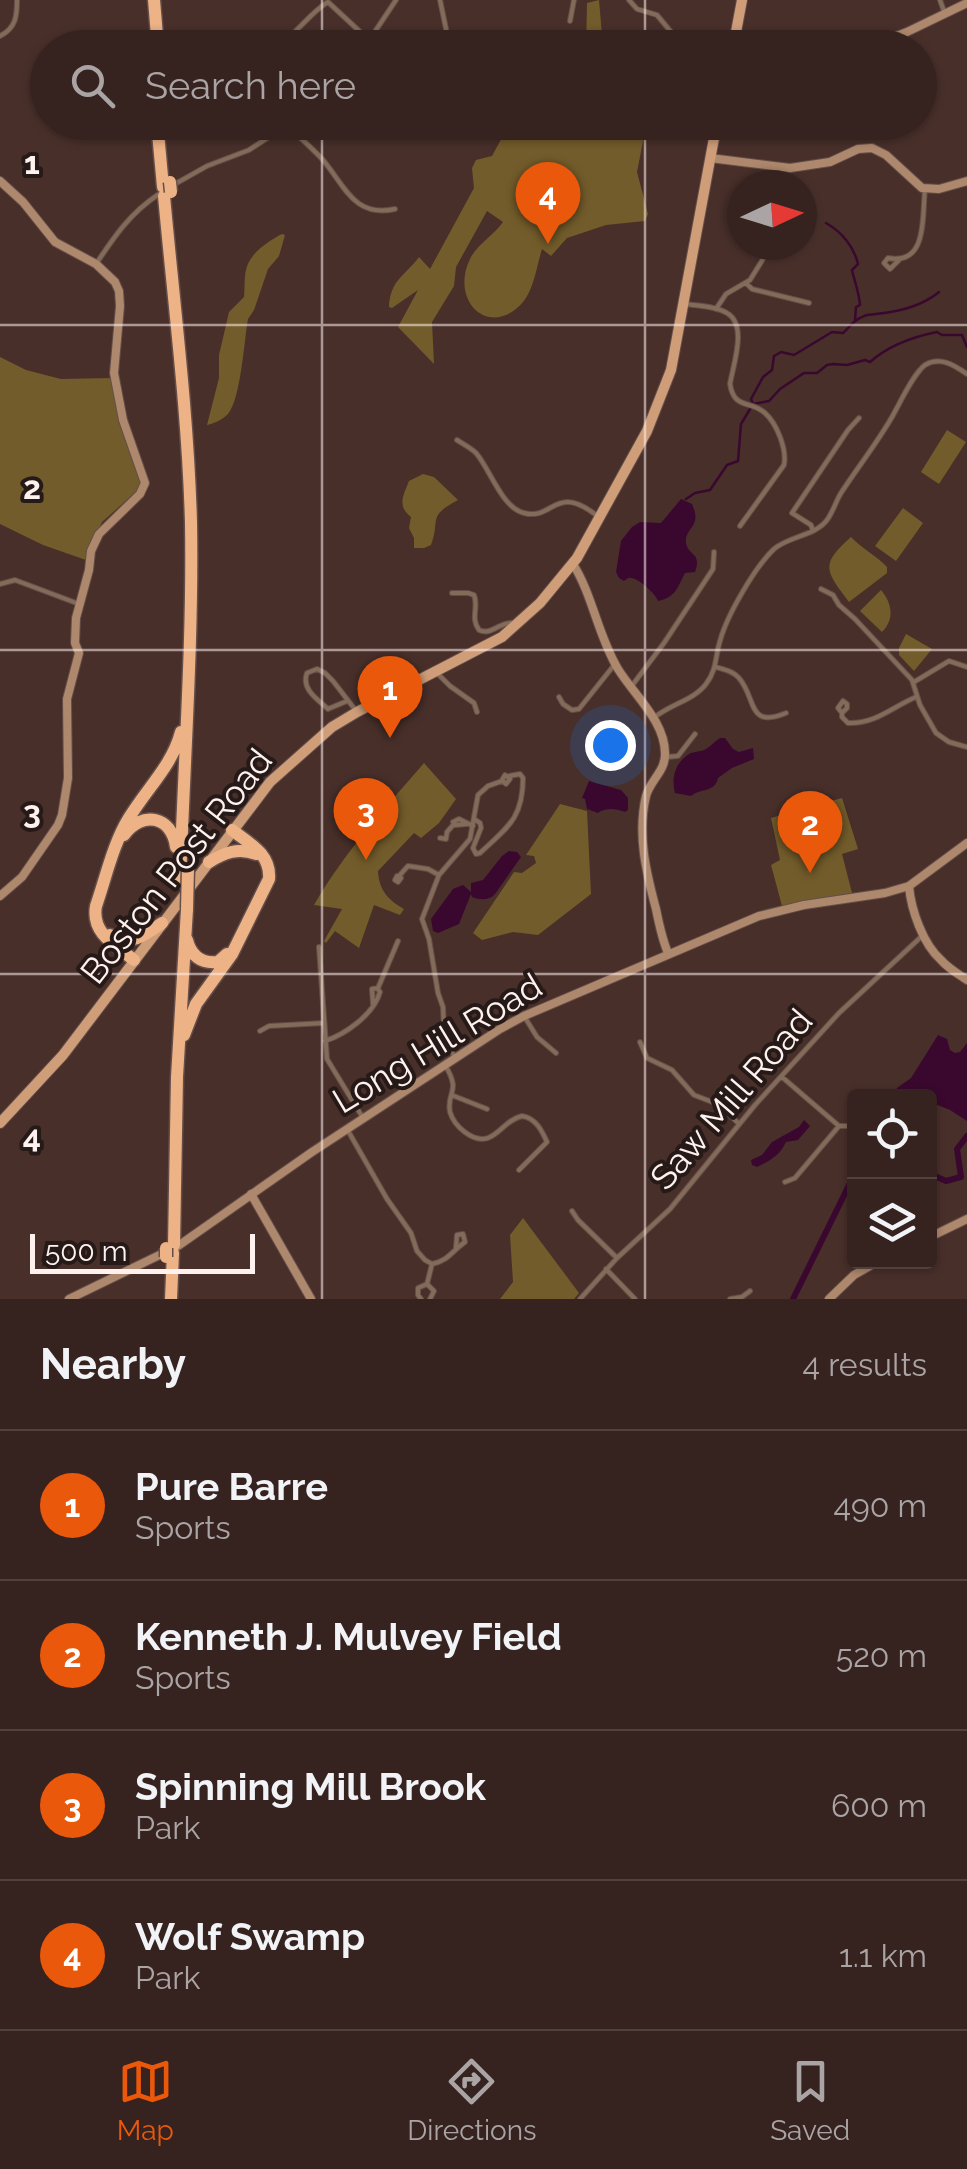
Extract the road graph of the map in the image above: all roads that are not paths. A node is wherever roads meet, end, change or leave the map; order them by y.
1 (18, 0) edge
2 (150, 0) edge
3 (396, 0) edge
4 (440, 0) edge
5 (574, 0) edge
6 (630, 0) edge
7 (742, 0) edge
8 (940, 0) edge
9 (967, 3) edge
10 (945, 14) junction
11 (570, 21) dead end
12 (152, 30) edge
13 (297, 30) edge
14 (358, 30) edge
15 (377, 30) edge
16 (446, 30) edge
17 (669, 30) edge
18 (736, 30) edge
19 (908, 30) edge
20 (0, 36) edge
21 (160, 140) edge
22 (166, 140) edge
23 (262, 140) edge
24 (304, 140) edge
25 (713, 140) edge
26 (710, 158) junction
27 (0, 181) edge
28 (967, 181) edge
29 (167, 189) junction
30 (926, 189) junction
31 (395, 209) dead end
32 (762, 260) edge
33 (899, 260) dead end
34 (96, 264) junction
35 (746, 282) junction
36 (684, 303) junction
37 (810, 303) dead end
38 (716, 309) junction
39 (967, 374) edge
40 (859, 418) dead end
41 (457, 440) dead end
42 (601, 518) junction
43 (740, 526) dead end
44 (813, 531) junction
45 (714, 552) dead end
46 (573, 564) junction
47 (0, 584) edge
48 (821, 589) dead end
49 (452, 593) dead end
50 (79, 604) junction
51 (517, 625) junction
52 (615, 664) junction
53 (716, 667) junction
54 (967, 667) edge
55 (436, 671) junction
56 (912, 682) junction
57 (630, 687) junction
58 (916, 696) junction
59 (559, 698) dead end
60 (347, 701) junction
61 (186, 710) junction
62 (357, 712) junction
63 (477, 712) dead end
64 (786, 713) dead end
65 (842, 713) dead end
66 (653, 718) junction
67 (695, 734) dead end
68 (965, 748) edge
69 (665, 757) junction
70 (471, 823) junction
71 (230, 834) junction
72 (440, 838) dead end
73 (967, 843) edge
74 (256, 854) junction
75 (208, 862) junction
76 (184, 874) junction
77 (400, 876) dead end
78 (439, 876) junction
79 (904, 888) junction
80 (0, 896) edge
81 (183, 914) junction
82 (162, 923) junction
83 (107, 934) junction
84 (924, 934) junction
85 (398, 941) dead end
86 (319, 947) dead end
87 (668, 953) junction
88 (137, 957) junction
89 (967, 980) edge
90 (524, 1016) junction
91 (324, 1023) junction
92 (260, 1031) dead end
93 (325, 1041) junction
94 (640, 1042) dead end
95 (556, 1053) dead end
96 (455, 1059) junction
97 (445, 1066) junction
98 (178, 1077) junction
99 (782, 1077) junction
100 (452, 1096) junction
101 (487, 1109) dead end
102 (363, 1118) junction
103 (0, 1123) edge
104 (739, 1124) junction
105 (838, 1126) junction
106 (847, 1126) edge
107 (347, 1129) junction
108 (519, 1170) dead end
109 (785, 1182) dead end
110 (251, 1194) junction
111 (572, 1211) dead end
112 (967, 1219) edge
113 (937, 1234) edge
114 (456, 1247) dead end
115 (170, 1251) junction
116 (617, 1258) junction
117 (432, 1264) junction
118 (865, 1269) edge
119 (606, 1270) junction
120 (428, 1284) junction
121 (750, 1291) dead end
122 (69, 1299) edge
123 (168, 1299) edge
124 (310, 1299) edge
125 (421, 1299) edge
126 (430, 1299) edge
127 (580, 1299) edge
128 (635, 1299) edge
129 (730, 1299) edge
130 (829, 1299) edge

1 - 20 street
2 - 12 highway
3 - 15 street
4 - 16 street
5 - 11 street
6 - 17 street
7 - 18 main road
8 - 10 street
9 - 10 street
10 - 19 street
13 - 14 street
21 - 29 highway
22 - 29 highway
23 - 34 street
24 - 31 street
25 - 26 main road, Boston Post Road
26 - 30 street
26 - 36 main road, Boston Post Road
27 - 34 street
28 - 30 street
29 - 61 highway
29 - 76 highway
30 - 33 street
32 - 35 street
34 - 50 street
35 - 37 street
35 - 38 street
36 - 38 street
36 - 42 main road, Boston Post Road
38 - 43 street
39 - 44 street
40 - 44 street
41 - 42 street
42 - 46 main road, Boston Post Road
44 - 53 street
45 - 57 street
46 - 51 main road, Boston Post Road
46 - 52 street
47 - 50 street
48 - 56 street
49 - 51 street
50 - 80 street
51 - 55 main road, Boston Post Road
52 - 57 street
52 - 59 street
53 - 64 street
53 - 66 street
54 - 56 street
55 - 62 main road, Boston Post Road
55 - 63 street
56 - 58 street
57 - 66 street
58 - 65 street
58 - 68 street
60 - 60 street
60 - 62 street
61 - 76 highway
61 - 88 highway
62 - 71 main road, Boston Post Road
66 - 69 street
67 - 69 street
69 - 87 street
70 - 70 street
70 - 72 street
70 - 78 street
71 - 74 highway
71 - 75 main road, Boston Post Road
71 - 98 highway
73 - 79 street, Long Hill Road
74 - 75 highway
74 - 81 highway
75 - 82 main road, Boston Post Road
76 - 81 highway, bridge
76 - 83 highway
77 - 78 street
78 - 96 street
79 - 84 street
79 - 87 street, Long Hill Road
81 - 98 highway
81 - 115 highway
82 - 83 highway
82 - 88 main road, Boston Post Road
83 - 88 highway
84 - 89 street
84 - 99 street, Saw Mill Road
85 - 93 street
86 - 91 street
87 - 90 street, Long Hill Road
88 - 103 main road, Boston Post Road
90 - 95 street
90 - 96 street, Long Hill Road
91 - 92 street
91 - 93 street
93 - 102 street
94 - 104 street
96 - 97 street, Long Hill Road
97 - 100 street
97 - 102 street, Long Hill Road
98 - 115 highway
99 - 104 street, Saw Mill Road
99 - 105 street
100 - 101 street
100 - 108 street
102 - 107 street, Long Hill Road
104 - 116 street, Saw Mill Road
105 - 106 street
105 - 109 street
107 - 110 street, Long Hill Road
107 - 117 street
110 - 122 street, Long Hill Road
110 - 124 street
111 - 116 street
112 - 113 street
114 - 117 street
115 - 123 highway
116 - 119 street, Saw Mill Road
117 - 120 street
118 - 130 street
119 - 127 street, Saw Mill Road
119 - 128 street
120 - 125 street
120 - 126 street
121 - 129 street

